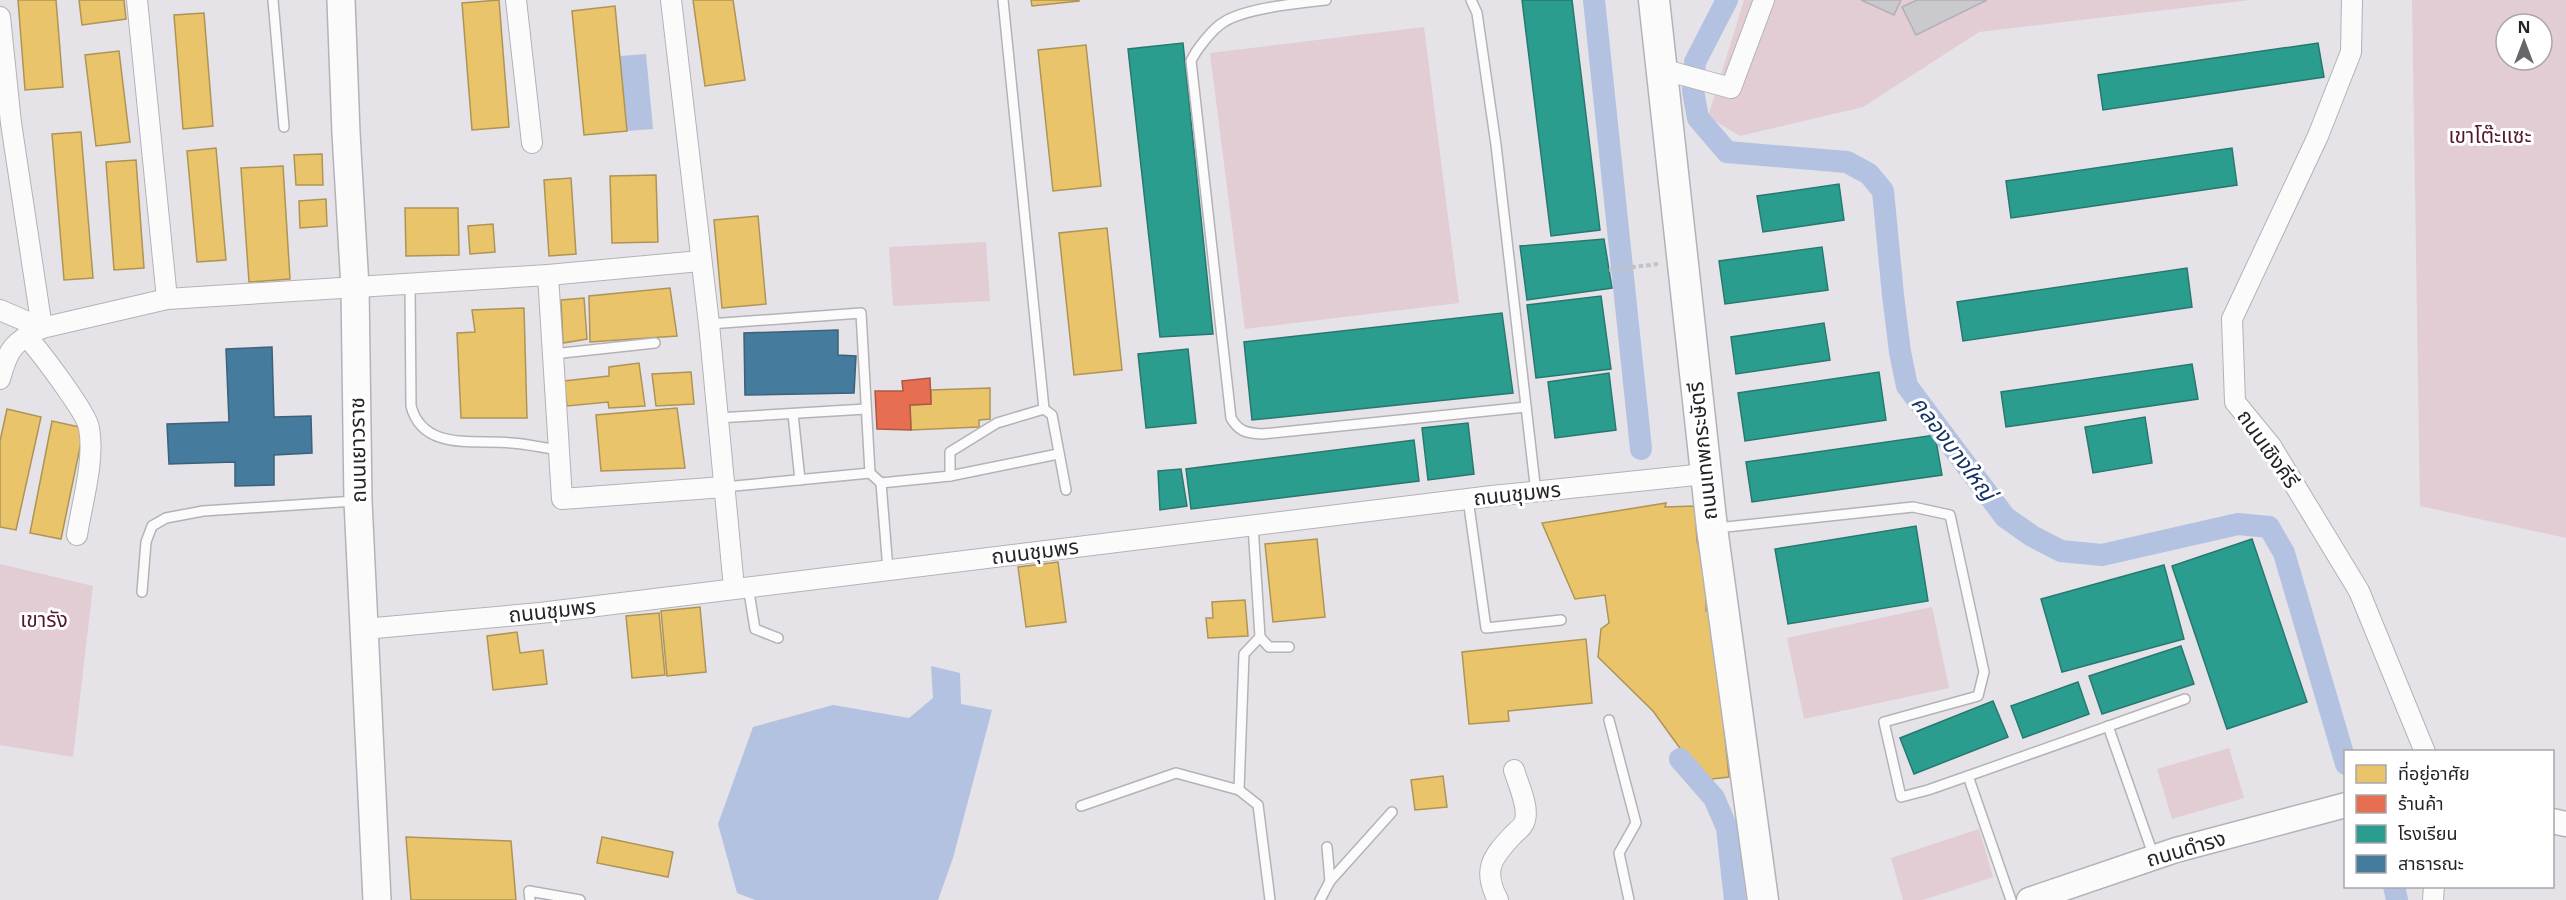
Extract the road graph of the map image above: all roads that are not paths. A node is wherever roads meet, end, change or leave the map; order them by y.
1 (137, 0) edge
2 (273, 0) edge
3 (341, 0) edge
4 (671, 0) edge
5 (1003, 0) edge
6 (1326, 0) edge
7 (1471, 0) edge
8 (1654, 0) edge
9 (1764, 0) edge
10 (2352, 0) edge
11 (521, 1) edge
12 (0, 17) edge
13 (1666, 70) junction
14 (284, 127) dead end
15 (532, 143) dead end
16 (700, 261) junction
17 (548, 275) junction
18 (410, 284) junction
19 (355, 287) junction
20 (167, 299) junction
21 (0, 310) edge
22 (709, 324) junction
23 (34, 332) junction
24 (655, 343) dead end
25 (553, 354) junction
26 (0, 378) edge
27 (1526, 407) junction
28 (866, 409) junction
29 (1044, 409) junction
30 (794, 414) junction
31 (717, 418) junction
32 (559, 450) junction
33 (1058, 454) junction
34 (870, 473) junction
35 (1705, 474) junction
36 (950, 476) junction
37 (800, 480) junction
38 (881, 483) junction
39 (724, 487) junction
40 (1066, 490) dead end
41 (1536, 493) junction
42 (1468, 499) junction
43 (358, 501) junction
44 (1253, 525) junction
45 (1712, 528) junction
46 (77, 535) dead end
47 (888, 570) junction
48 (741, 587) junction
49 (142, 592) dead end
50 (1561, 620) dead end
51 (364, 629) junction
52 (1260, 637) junction
53 (778, 638) dead end
54 (1290, 647) dead end
55 (2185, 699) dead end
56 (1609, 720) dead end
57 (2108, 726) junction
58 (2424, 750) edge
59 (1514, 770) dead end
60 (1968, 776) junction
61 (1239, 790) junction
62 (1081, 806) dead end
63 (2337, 808) edge
64 (1392, 812) dead end
65 (1327, 848) dead end
66 (2154, 857) junction
67 (1330, 881) junction
68 (1764, 899) edge
69 (377, 900) edge
70 (530, 900) edge
71 (580, 900) edge
72 (1270, 900) edge
73 (1320, 900) edge
74 (1498, 900) edge
75 (1629, 900) edge
76 (2012, 900) edge
77 (2029, 900) edge

1 - 20 street
2 - 14 lane
3 - 19 main road, ถนนเยาวราช
4 - 16 street
5 - 29 lane
6 - 27 lane
7 - 27 lane
8 - 13 main road, ถนนเทพกระษัตรี
9 - 13 street
10 - 58 street, ถนนเชิงคีรี
11 - 15 street
12 - 23 street
13 - 35 main road, ถนนเทพกระษัตรี
16 - 17 street
16 - 22 street
17 - 18 street
17 - 25 street
18 - 19 street
18 - 32 lane
19 - 20 street
19 - 43 main road, ถนนเยาวราช
20 - 23 street
21 - 23 street
22 - 28 lane
22 - 31 street
23 - 26 street
23 - 46 street
24 - 25 lane
25 - 32 street
27 - 41 lane
28 - 30 lane
28 - 34 lane
29 - 33 lane
29 - 36 lane
30 - 31 lane
30 - 37 lane
31 - 39 street
32 - 39 street
33 - 36 lane
33 - 40 lane
34 - 37 lane
34 - 38 lane
35 - 41 street, ถนนชุมพร
35 - 45 main road, ถนนเทพกระษัตรี
36 - 38 lane
37 - 39 lane
38 - 47 lane
39 - 48 street
41 - 42 street, ถนนชุมพร
42 - 44 street, ถนนชุมพร
42 - 50 lane
43 - 49 lane
43 - 51 main road, ถนนเยาวราช
44 - 47 street, ถนนชุมพร
44 - 52 lane
45 - 60 lane
45 - 68 main road, ถนนเทพกระษัตรี
47 - 48 street, ถนนชุมพร
48 - 51 street, ถนนชุมพร
48 - 53 lane
51 - 69 main road, ถนนเยาวราช
52 - 54 lane
52 - 61 lane
55 - 57 lane
56 - 75 lane
57 - 60 lane
57 - 66 lane
59 - 74 street
60 - 76 lane
61 - 62 lane
61 - 72 lane
63 - 66 street, ถนนดำรง
64 - 67 lane
65 - 67 lane
66 - 77 street, ถนนดำรง
67 - 73 lane
70 - 71 lane

